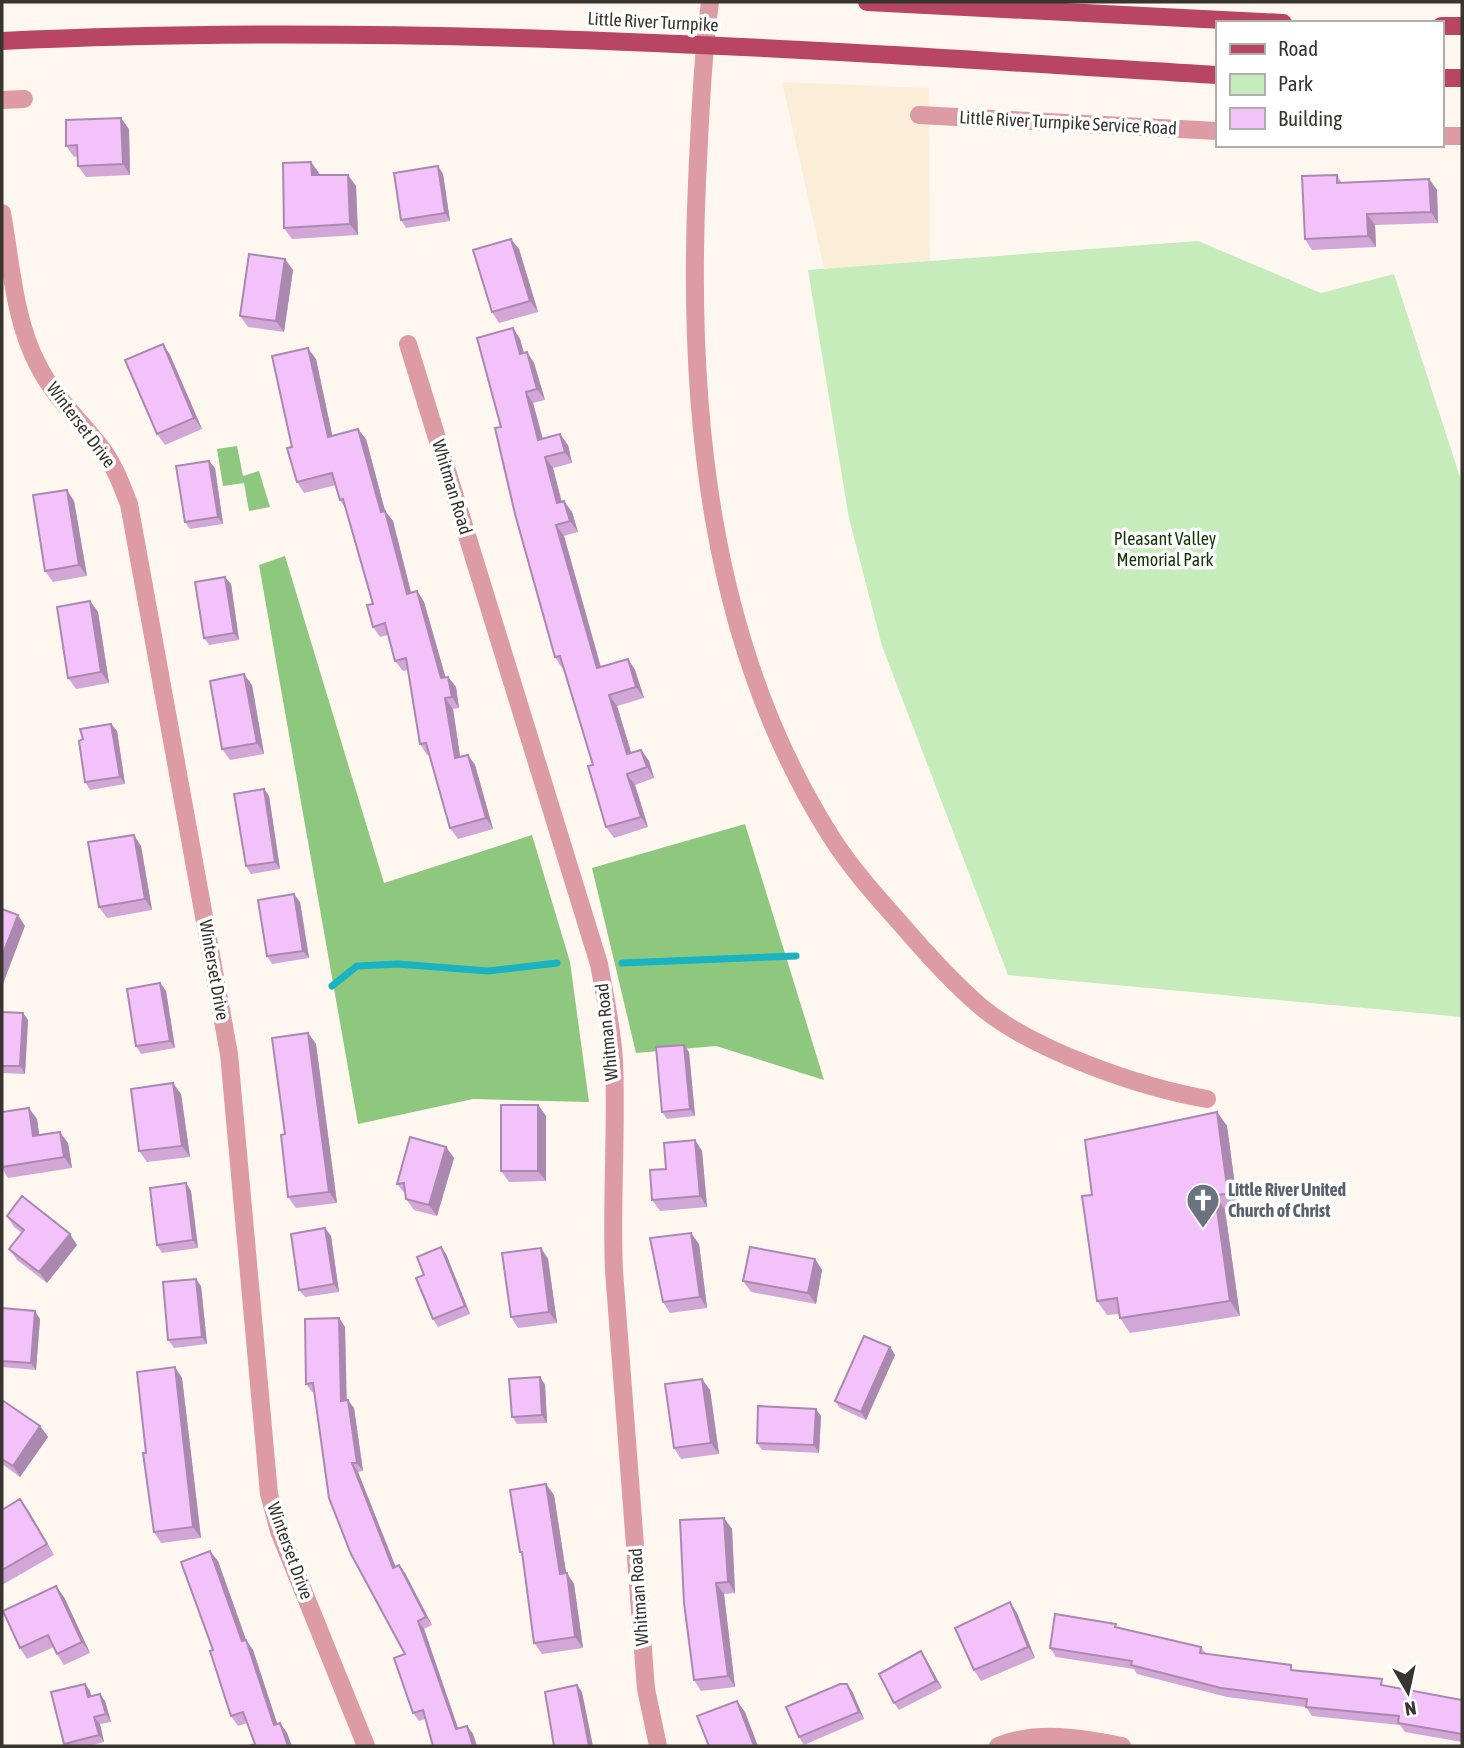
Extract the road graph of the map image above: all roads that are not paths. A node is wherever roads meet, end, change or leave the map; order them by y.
1 (710, 2) edge
2 (867, 2) edge
3 (1243, 21) edge
4 (1443, 26) edge
5 (1462, 26) edge
6 (2, 41) edge
7 (704, 46) junction
8 (1216, 75) edge
9 (1443, 78) edge
10 (1462, 78) edge
11 (24, 99) dead end
12 (2, 100) edge
13 (919, 116) dead end
14 (1216, 131) edge
15 (1443, 136) edge
16 (1462, 136) edge
17 (2, 213) edge
18 (408, 344) dead end
19 (1207, 1098) dead end
20 (366, 1746) edge
21 (658, 1746) edge
22 (998, 1746) edge
23 (1122, 1746) edge

1 - 7 street
2 - 3 main road
4 - 5 main road
6 - 7 main road, Little River Turnpike
7 - 8 main road, Little River Turnpike
7 - 19 street
9 - 10 main road
11 - 12 street
13 - 14 street, Little River Turnpike Service Road
15 - 16 street
17 - 20 street, Winterset Drive
18 - 21 street, Whitman Road
22 - 23 street

